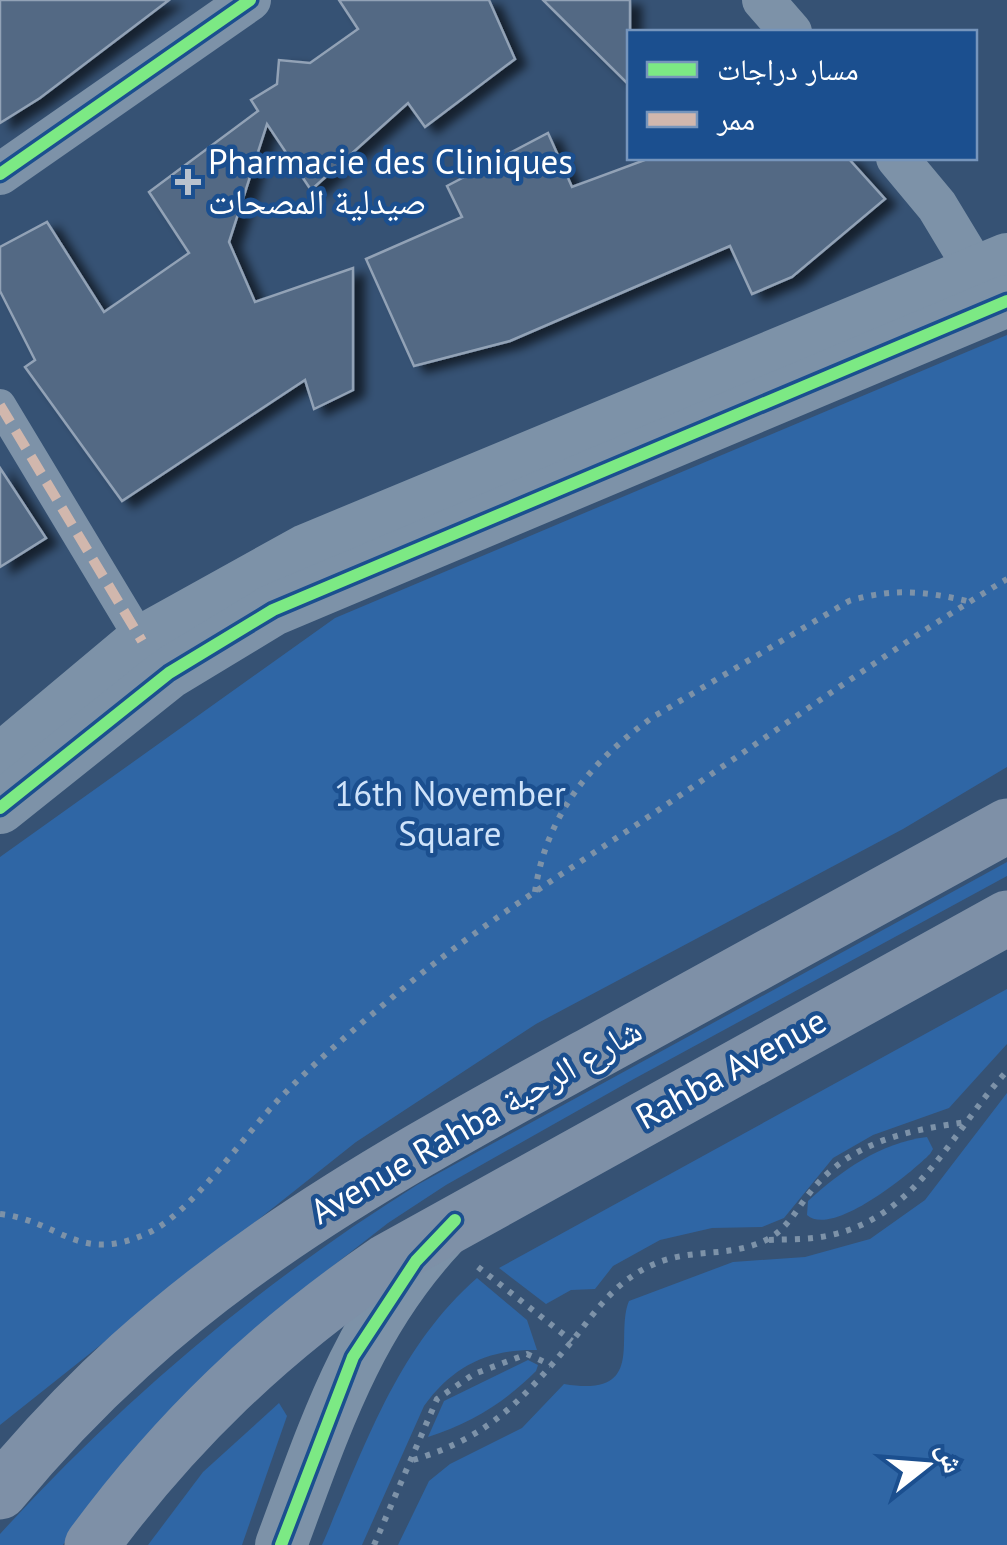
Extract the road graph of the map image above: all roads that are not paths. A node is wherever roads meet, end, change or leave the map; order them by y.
1 (250, 0) edge
2 (763, 0) edge
3 (789, 30) edge
4 (899, 160) edge
5 (0, 174) edge
6 (997, 284) edge
7 (0, 404) edge
8 (142, 642) junction
9 (0, 760) edge
10 (0, 808) edge
11 (1007, 826) edge
12 (1007, 918) edge
13 (447, 1228) junction
14 (0, 1492) edge
15 (92, 1545) edge
16 (281, 1545) edge

1 - 5 street
2 - 3 street
4 - 6 street
6 - 8 street
6 - 10 street
7 - 8 street
8 - 9 street
11 - 14 highway, Avenue Rahba شارع الرحبة
12 - 13 highway, Rahba Avenue
13 - 15 highway
13 - 16 street

